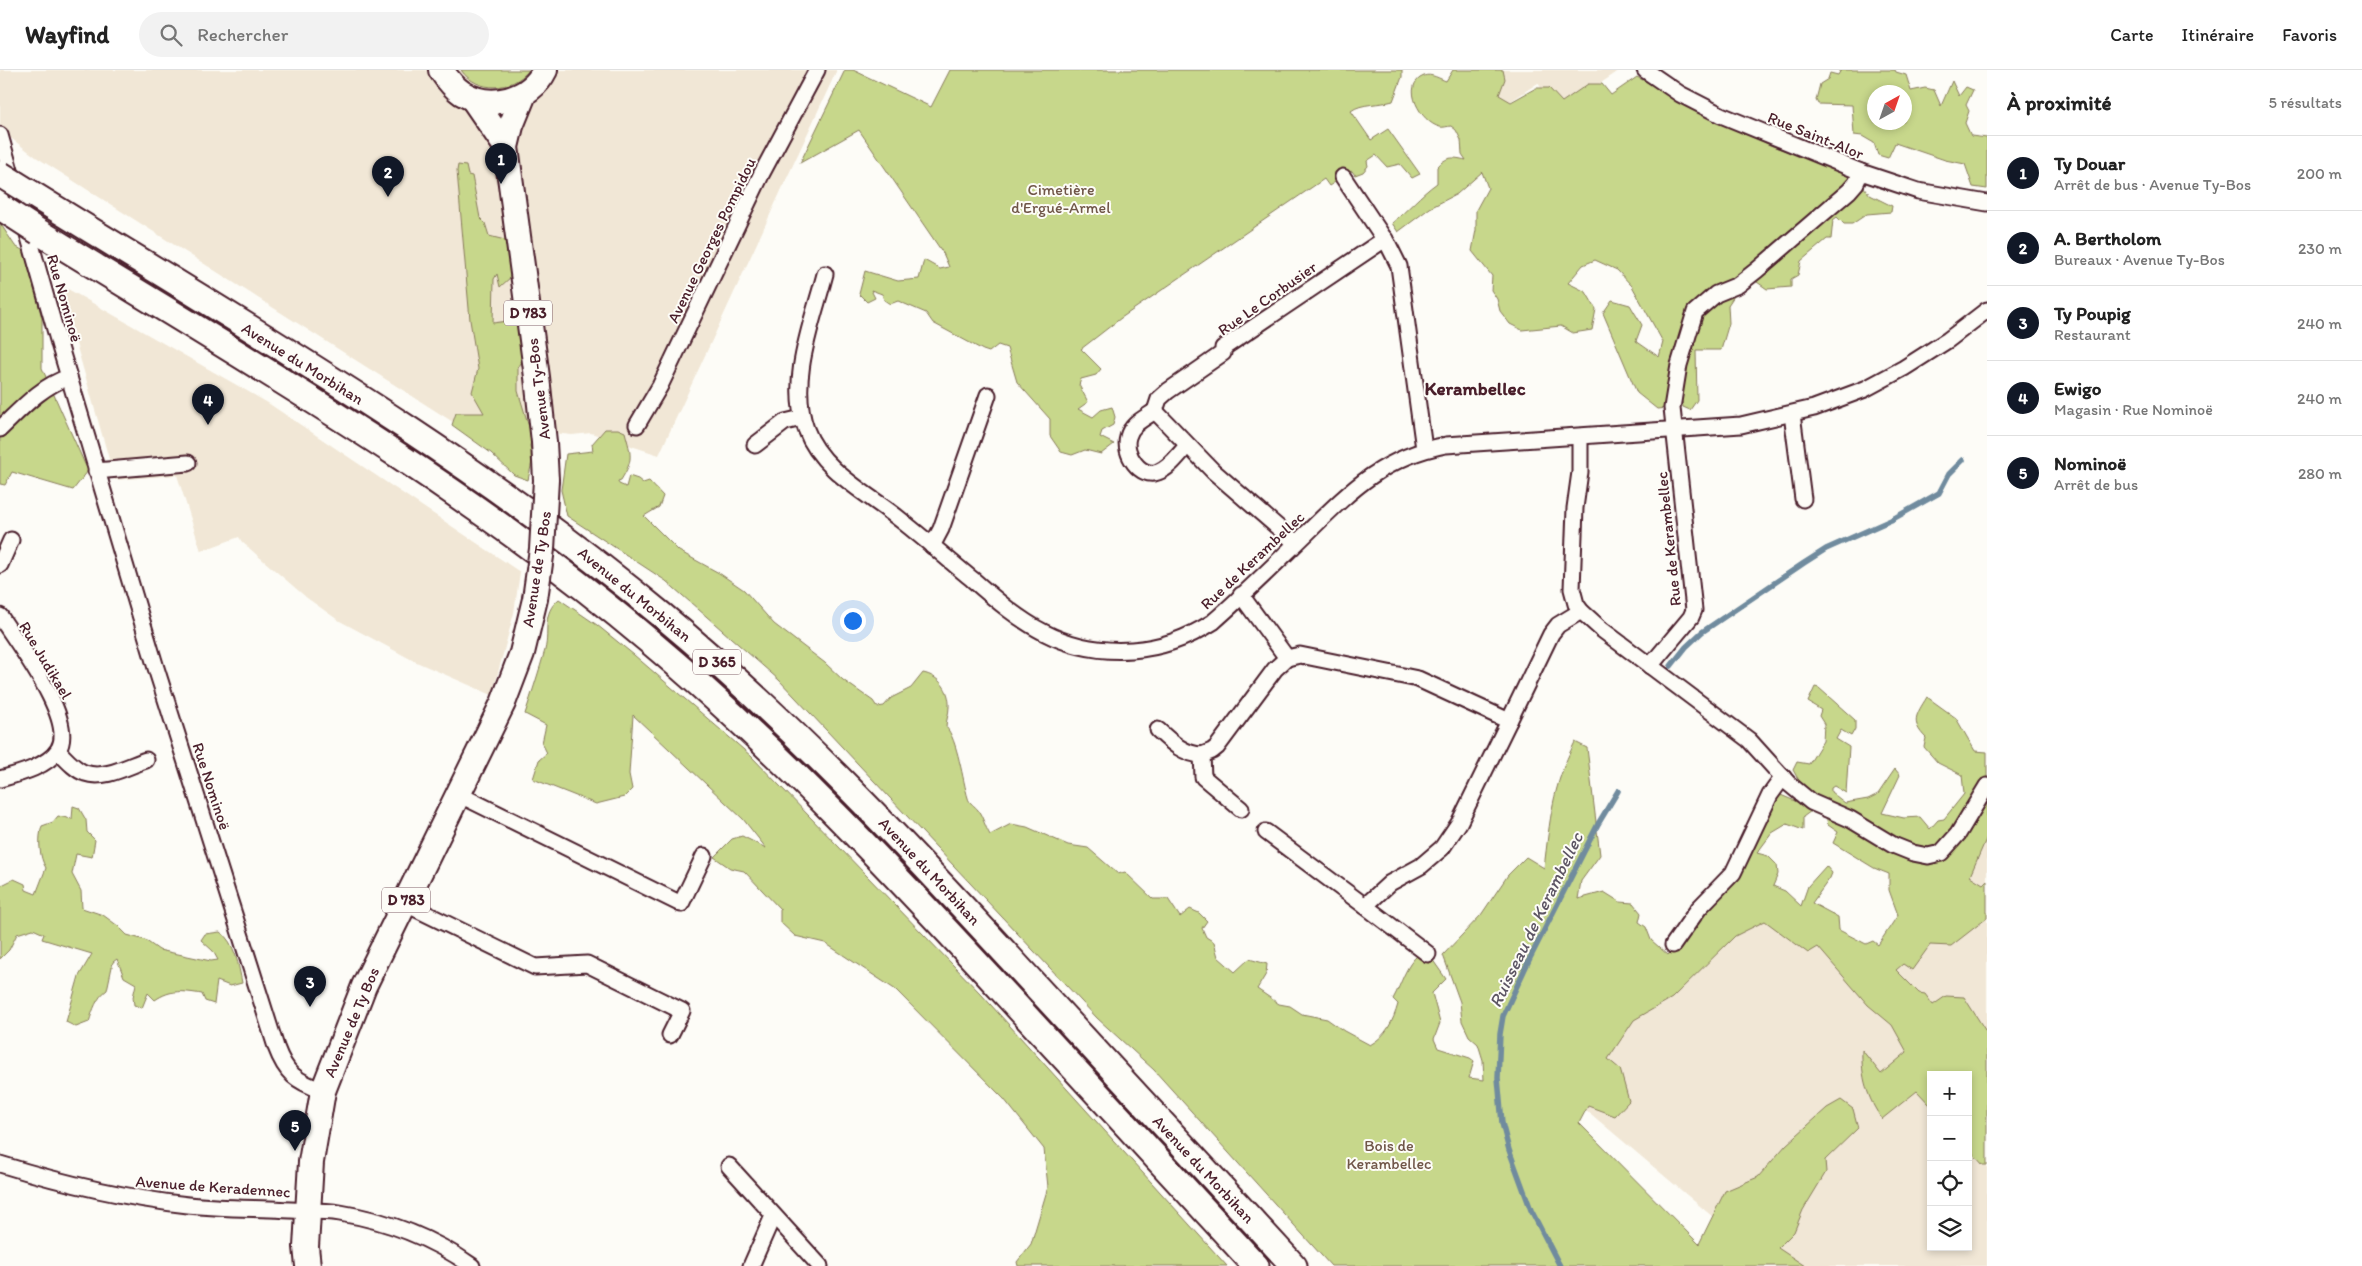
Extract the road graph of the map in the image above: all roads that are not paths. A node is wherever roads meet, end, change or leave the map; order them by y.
1 (441, 70) edge
2 (545, 70) edge
3 (817, 70) edge
4 (1645, 70) edge
5 (524, 94) junction
6 (473, 99) junction
7 (0, 134) edge
8 (506, 147) junction
9 (1861, 172) junction
10 (0, 174) edge
11 (1343, 177) dead end
12 (1986, 203) edge
13 (2, 209) edge
14 (1385, 239) junction
15 (825, 274) dead end
16 (1987, 310) edge
17 (69, 377) junction
18 (988, 395) dead end
19 (1155, 411) junction
20 (1792, 414) junction
21 (802, 418) junction
22 (637, 425) dead end
23 (0, 429) edge
24 (1674, 429) junction
25 (1580, 437) junction
26 (755, 446) dead end
27 (1187, 446) junction
28 (1424, 450) junction
29 (188, 463) dead end
30 (96, 471) junction
31 (546, 480) joint
32 (1803, 499) dead end
33 (11, 540) dead end
34 (1296, 543) junction
35 (932, 546) junction
36 (0, 565) edge
37 (1241, 596) junction
38 (1581, 611) junction
39 (0, 616) edge
40 (1287, 658) junction
41 (1650, 666) junction
42 (1509, 721) junction
43 (1158, 730) dead end
44 (58, 751) junction
45 (1202, 755) junction
46 (146, 760) dead end
47 (1783, 777) junction
48 (0, 779) edge
49 (1987, 786) edge
50 (458, 794) junction
51 (1241, 809) dead end
52 (1266, 832) dead end
53 (704, 856) dead end
54 (404, 904) junction
55 (1364, 906) junction
56 (1673, 944) dead end
57 (1428, 954) dead end
58 (670, 1035) dead end
59 (323, 1091) junction
60 (0, 1164) edge
61 (729, 1166) dead end
62 (307, 1211) junction
63 (773, 1216) junction
64 (308, 1266) edge
65 (472, 1266) edge
66 (750, 1266) edge
67 (820, 1266) edge
68 (1256, 1266) edge
69 (1294, 1266) edge

1 - 6 main road
2 - 5 main road
3 - 22 street, Avenue Georges Pompidou
4 - 9 street, Rue Saint-Alor
5 - 6 main road
5 - 8 main road, Avenue Ty-Bos / D 783
6 - 8 main road, D 783
7 - 17 street, Rue Nominoë
8 - 31 main road, Avenue Ty-Bos / D 783
9 - 12 street, Rue Saint-Alor
9 - 24 street, Rue de Kerambellec
10 - 69 highway, Avenue du Morbihan / D 365, bridge
11 - 14 street
13 - 68 highway, Avenue du Morbihan / D 365, bridge
14 - 19 street, Rue Le Corbusier
14 - 28 street
15 - 21 street, Rue de Kerambellec
16 - 20 street, Rue de Kerambellec
17 - 23 street
17 - 30 street, Rue Nominoë
18 - 35 street
19 - 27 street
19 - 27 street, Rue Le Corbusier
20 - 24 street, Rue de Kerambellec
20 - 32 street
21 - 26 street
21 - 35 street, Rue de Kerambellec
24 - 25 street, Rue de Kerambellec
24 - 41 street, Rue de Kerambellec
25 - 28 street, Rue de Kerambellec
25 - 38 street
27 - 34 street
28 - 34 street, Rue de Kerambellec
29 - 30 street
30 - 59 street, Rue Nominoë
31 - 50 main road, Avenue de Ty Bos / D 783, bridge
33 - 36 street
34 - 37 street, Rue de Kerambellec
35 - 37 street, Rue de Kerambellec
37 - 40 street
38 - 41 street
38 - 42 street
39 - 44 street, Rue Judikael
40 - 42 street
40 - 45 street
41 - 47 street
42 - 55 street
43 - 45 street
44 - 46 street
44 - 48 street
45 - 51 street
47 - 49 street
47 - 56 street
50 - 53 street
50 - 54 main road, Avenue de Ty Bos / D 783
52 - 55 street
54 - 58 street
54 - 59 main road, Avenue de Ty Bos / D 783
55 - 57 street
59 - 62 main road, Avenue de Ty Bos / D 783
60 - 62 street, Avenue de Keradennec
61 - 63 street
62 - 64 main road, Avenue de Ty Bos / D 783
62 - 65 street, Avenue de Keradennec
63 - 66 street
63 - 67 street

